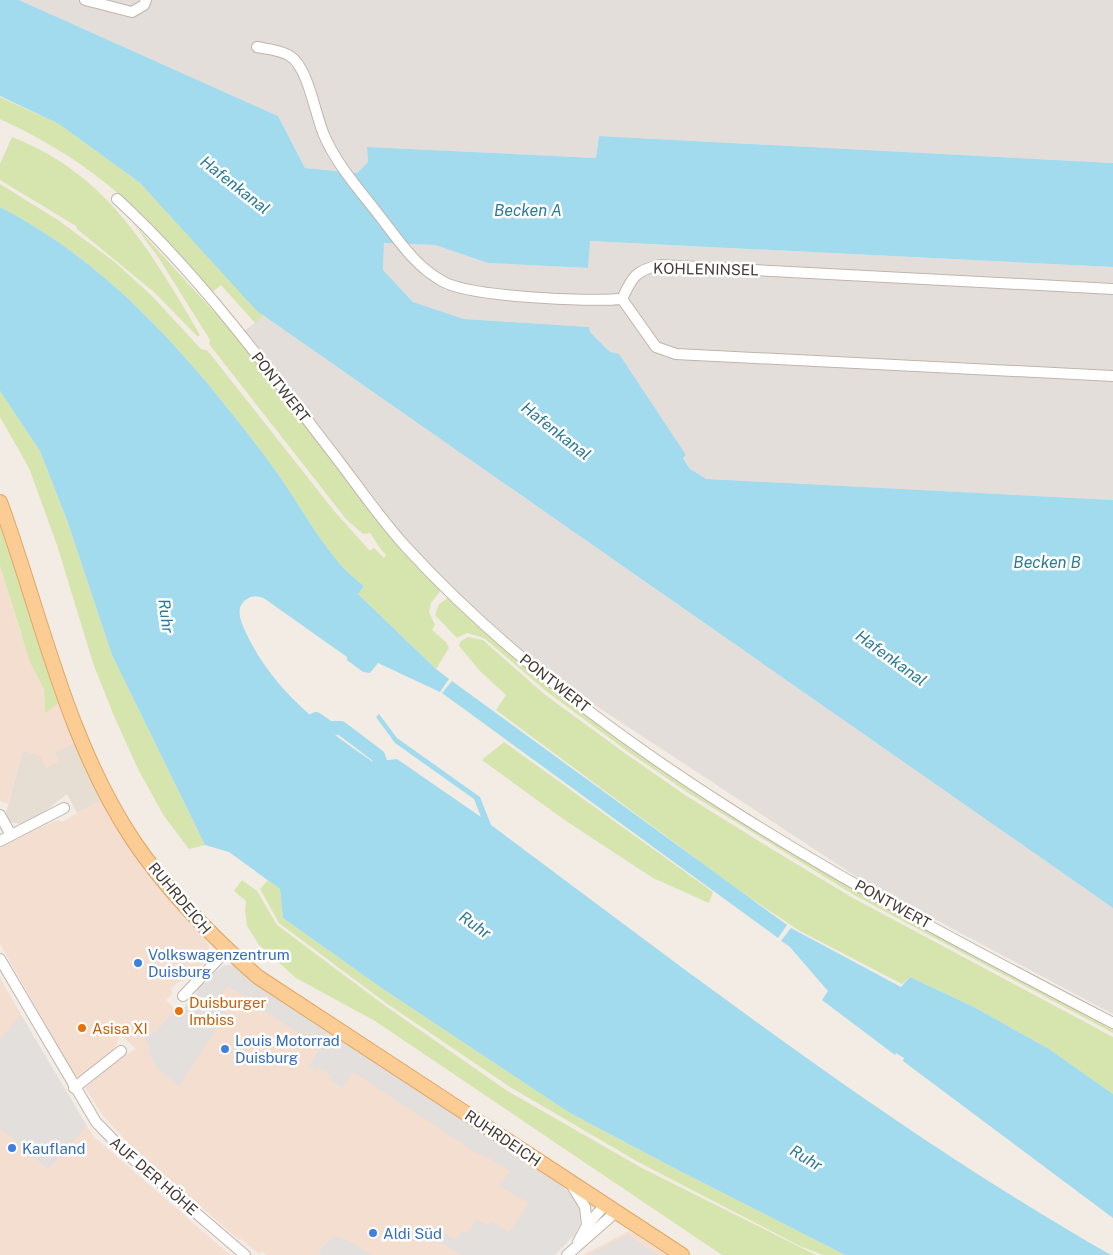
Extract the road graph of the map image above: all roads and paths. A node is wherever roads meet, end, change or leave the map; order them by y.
1 (85, 0) edge
2 (146, 0) edge
3 (257, 47) dead end
4 (117, 199) dead end
5 (1113, 289) edge
6 (622, 299) junction
7 (1113, 376) edge
8 (0, 502) edge
9 (64, 808) dead end
10 (0, 815) edge
11 (11, 835) junction
12 (0, 841) edge
13 (227, 950) junction
14 (0, 959) edge
15 (183, 996) dead end
16 (1113, 1023) edge
17 (121, 1051) dead end
18 (74, 1088) junction
19 (571, 1183) junction
20 (611, 1208) junction
21 (587, 1224) junction
22 (576, 1245) junction
23 (245, 1255) edge
24 (567, 1255) edge
25 (682, 1255) edge

1 - 2 street
3 - 6 street
4 - 16 street, PONTWERT
5 - 6 street, KOHLENINSEL
6 - 7 street
8 - 13 main road, RUHRDEICH
9 - 11 street
10 - 11 street
11 - 12 street
13 - 15 street
13 - 19 main road, RUHRDEICH
14 - 18 street, AUF DER HÖHE
17 - 18 street
18 - 23 street, AUF DER HÖHE
19 - 20 main road, RUHRDEICH
19 - 21 street
20 - 21 street
20 - 22 street
20 - 25 main road, RUHRDEICH
21 - 22 street
22 - 24 street

